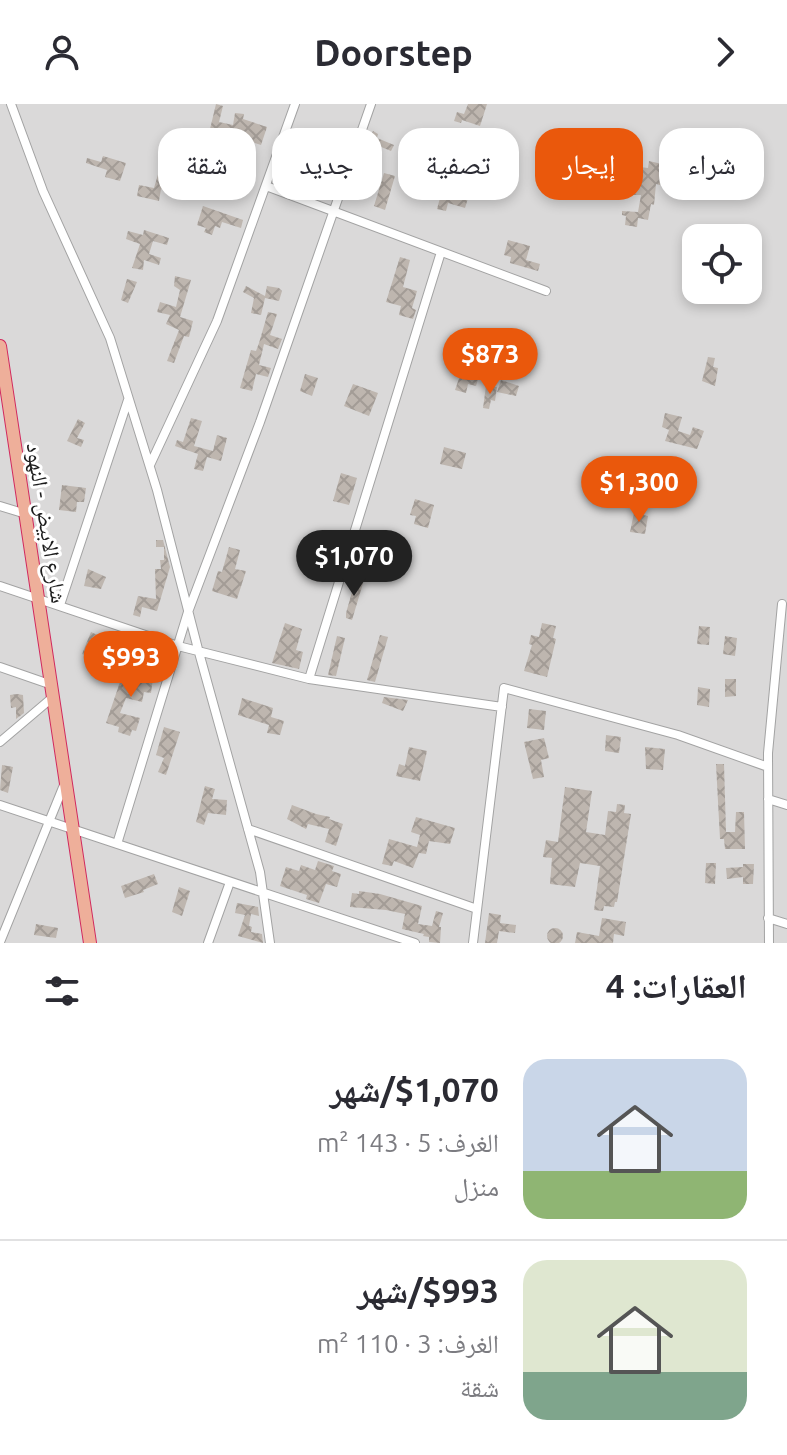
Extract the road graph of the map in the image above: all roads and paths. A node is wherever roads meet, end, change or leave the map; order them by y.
1 (11, 104) edge
2 (295, 104) edge
3 (371, 104) edge
4 (266, 186) junction
5 (333, 211) junction
6 (441, 252) junction
7 (546, 291) dead end
8 (0, 346) edge
9 (4, 397) edge
10 (129, 399) junction
11 (149, 466) junction
12 (0, 506) edge
13 (26, 514) junction
14 (0, 586) edge
15 (39, 598) junction
16 (782, 604) dead end
17 (60, 605) junction
18 (188, 612) junction
19 (784, 618) edge
20 (178, 646) junction
21 (198, 649) junction
22 (0, 667) edge
23 (309, 679) junction
24 (53, 691) junction
25 (502, 707) junction
26 (0, 742) edge
27 (768, 767) junction
28 (66, 781) junction
29 (768, 799) junction
30 (0, 805) edge
31 (787, 805) edge
32 (49, 822) junction
33 (248, 829) junction
34 (73, 830) junction
35 (117, 844) junction
36 (230, 882) junction
37 (263, 893) junction
38 (477, 909) junction
39 (768, 918) junction
40 (787, 924) edge
41 (0, 942) edge
42 (90, 943) edge
43 (208, 943) edge
44 (270, 943) edge
45 (415, 943) edge
46 (473, 943) edge
47 (769, 943) edge

1 - 10 street
2 - 4 street
3 - 5 street
4 - 5 street
4 - 11 street
5 - 6 street
5 - 18 street
6 - 7 street
6 - 23 street
8 - 9 highway, شارع الابيض - النهود
9 - 13 highway, شارع الابيض - النهود
10 - 11 street
10 - 17 street
11 - 18 street
12 - 13 street
13 - 15 highway, شارع الابيض - النهود
14 - 15 street
15 - 17 street
15 - 24 highway, شارع الابيض - النهود
16 - 19 street
17 - 20 street
18 - 20 street
18 - 21 street
19 - 27 street
20 - 21 street
20 - 35 street
21 - 23 street
21 - 33 street
22 - 24 street
23 - 25 street
24 - 26 street
24 - 28 highway, شارع الابيض - النهود
25 - 27 street
25 - 38 street
27 - 29 street
28 - 32 street
28 - 34 highway, شارع الابيض - النهود
29 - 31 street
29 - 39 street
30 - 32 street
32 - 34 street
32 - 41 street
33 - 37 street
33 - 38 street
34 - 35 street
34 - 42 highway, شارع الابيض - النهود
35 - 36 street
36 - 37 street
36 - 43 street
37 - 44 street
37 - 45 street
38 - 46 street
39 - 40 street
39 - 47 street

